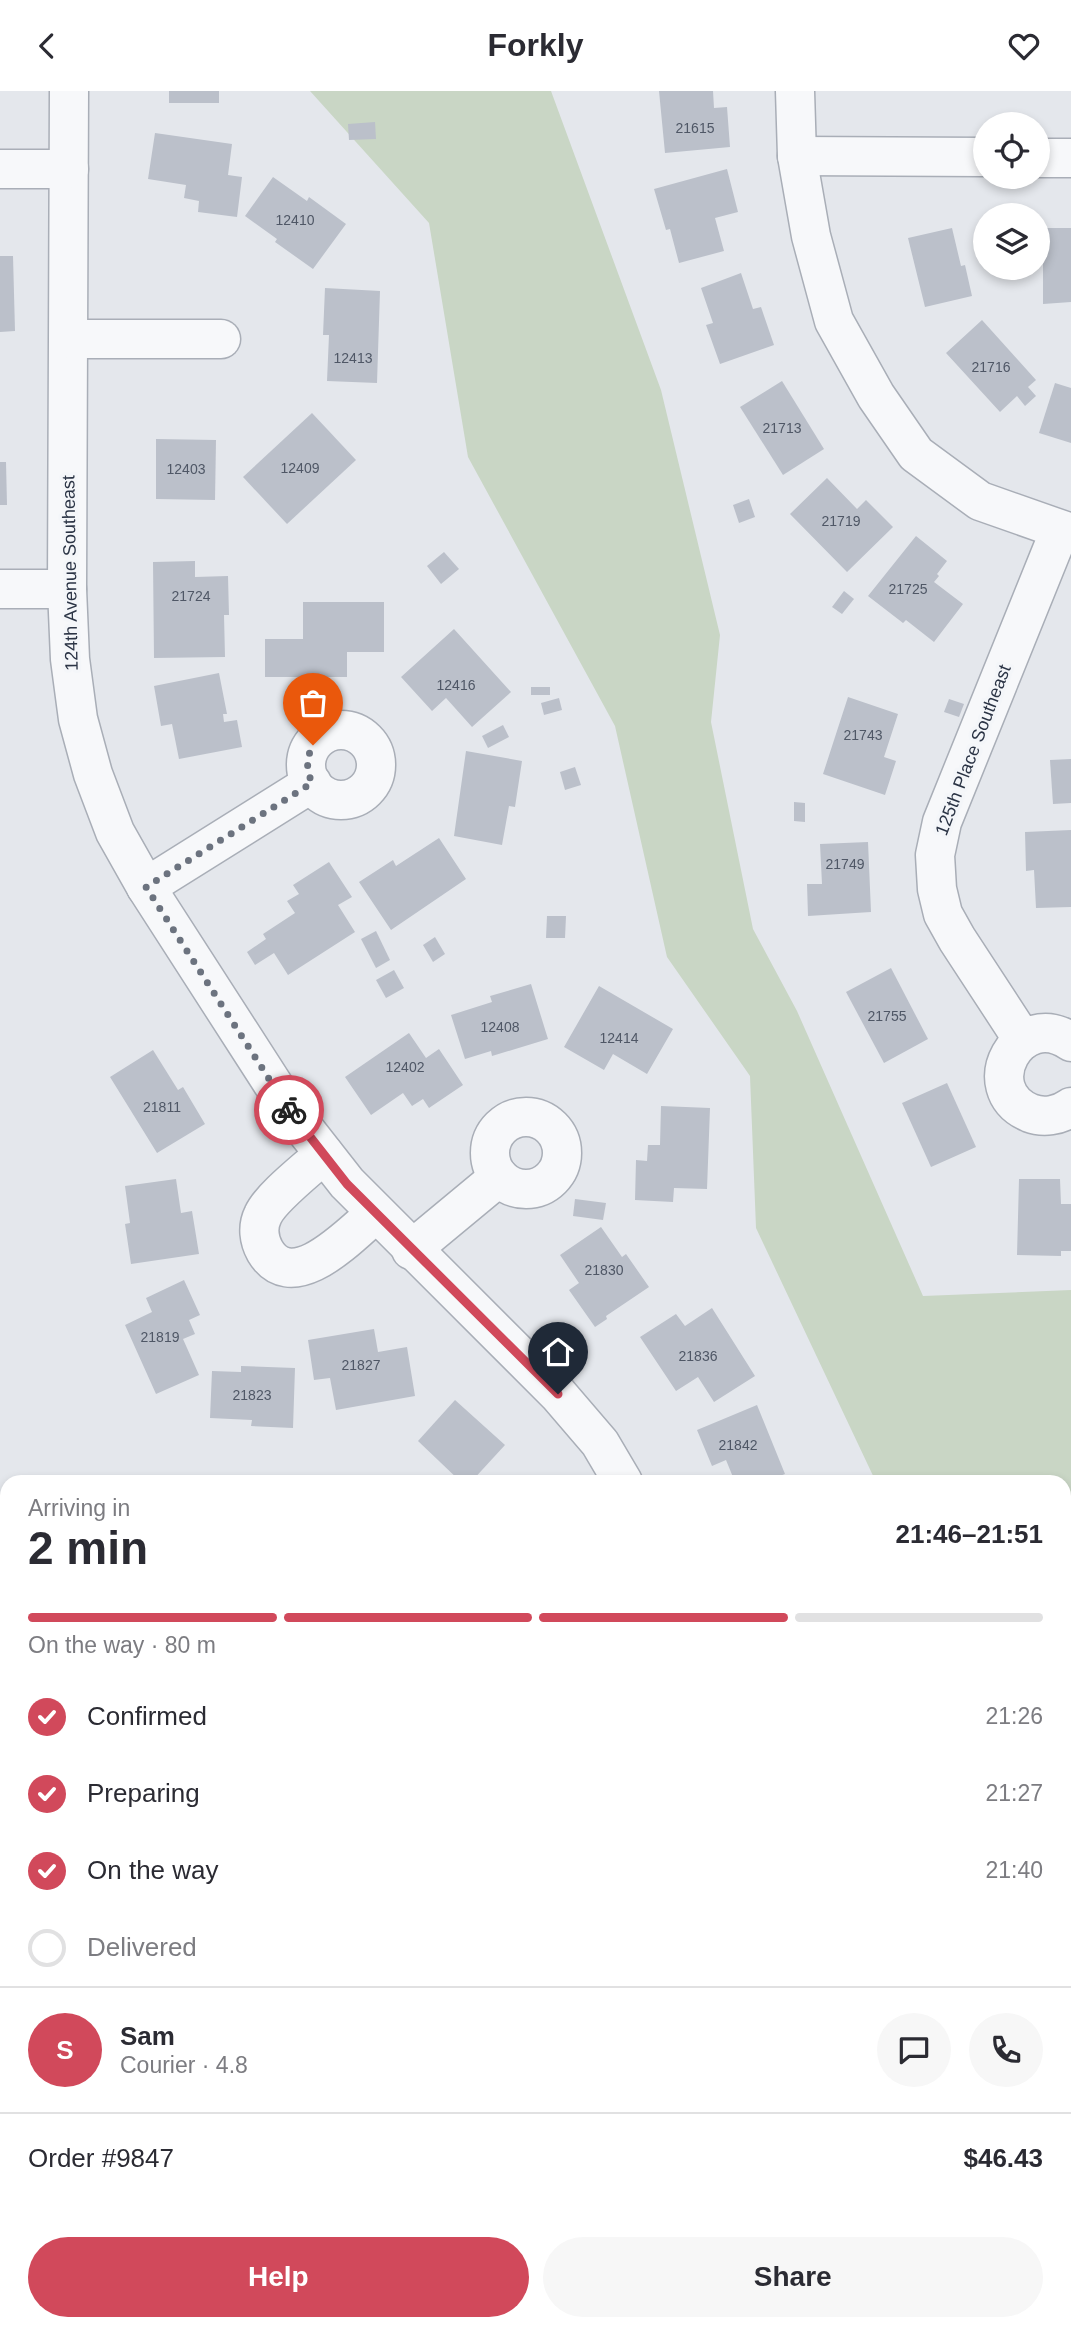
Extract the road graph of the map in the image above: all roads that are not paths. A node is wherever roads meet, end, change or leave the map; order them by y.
1 (69, 91) edge
2 (795, 91) edge
3 (797, 156) junction
4 (973, 157) edge
5 (1050, 158) edge
6 (1071, 158) edge
7 (0, 169) edge
8 (69, 169) junction
9 (69, 339) junction
10 (221, 339) dead end
11 (1066, 532) edge
12 (0, 589) edge
13 (67, 589) junction
14 (312, 783) dead end
15 (146, 887) junction
16 (1023, 1039) junction
17 (1071, 1042) edge
18 (1071, 1107) edge
19 (324, 1154) junction
20 (499, 1177) dead end
21 (376, 1213) junction
22 (411, 1250) junction
23 (620, 1475) edge

1 - 8 street, 124th Avenue Southeast
2 - 3 street
3 - 4 street
3 - 11 street
5 - 6 street
7 - 8 street
8 - 9 street, 124th Avenue Southeast
9 - 10 street
9 - 13 street, 124th Avenue Southeast
11 - 16 street, 125th Place Southeast
12 - 13 street
13 - 15 street, 124th Avenue Southeast
14 - 15 street
15 - 19 street, 124th Avenue Southeast
16 - 17 street
16 - 18 street
19 - 21 street, 124th Avenue Southeast
19 - 21 street
20 - 22 street
21 - 22 street, 124th Avenue Southeast
22 - 23 street, 124th Avenue Southeast

